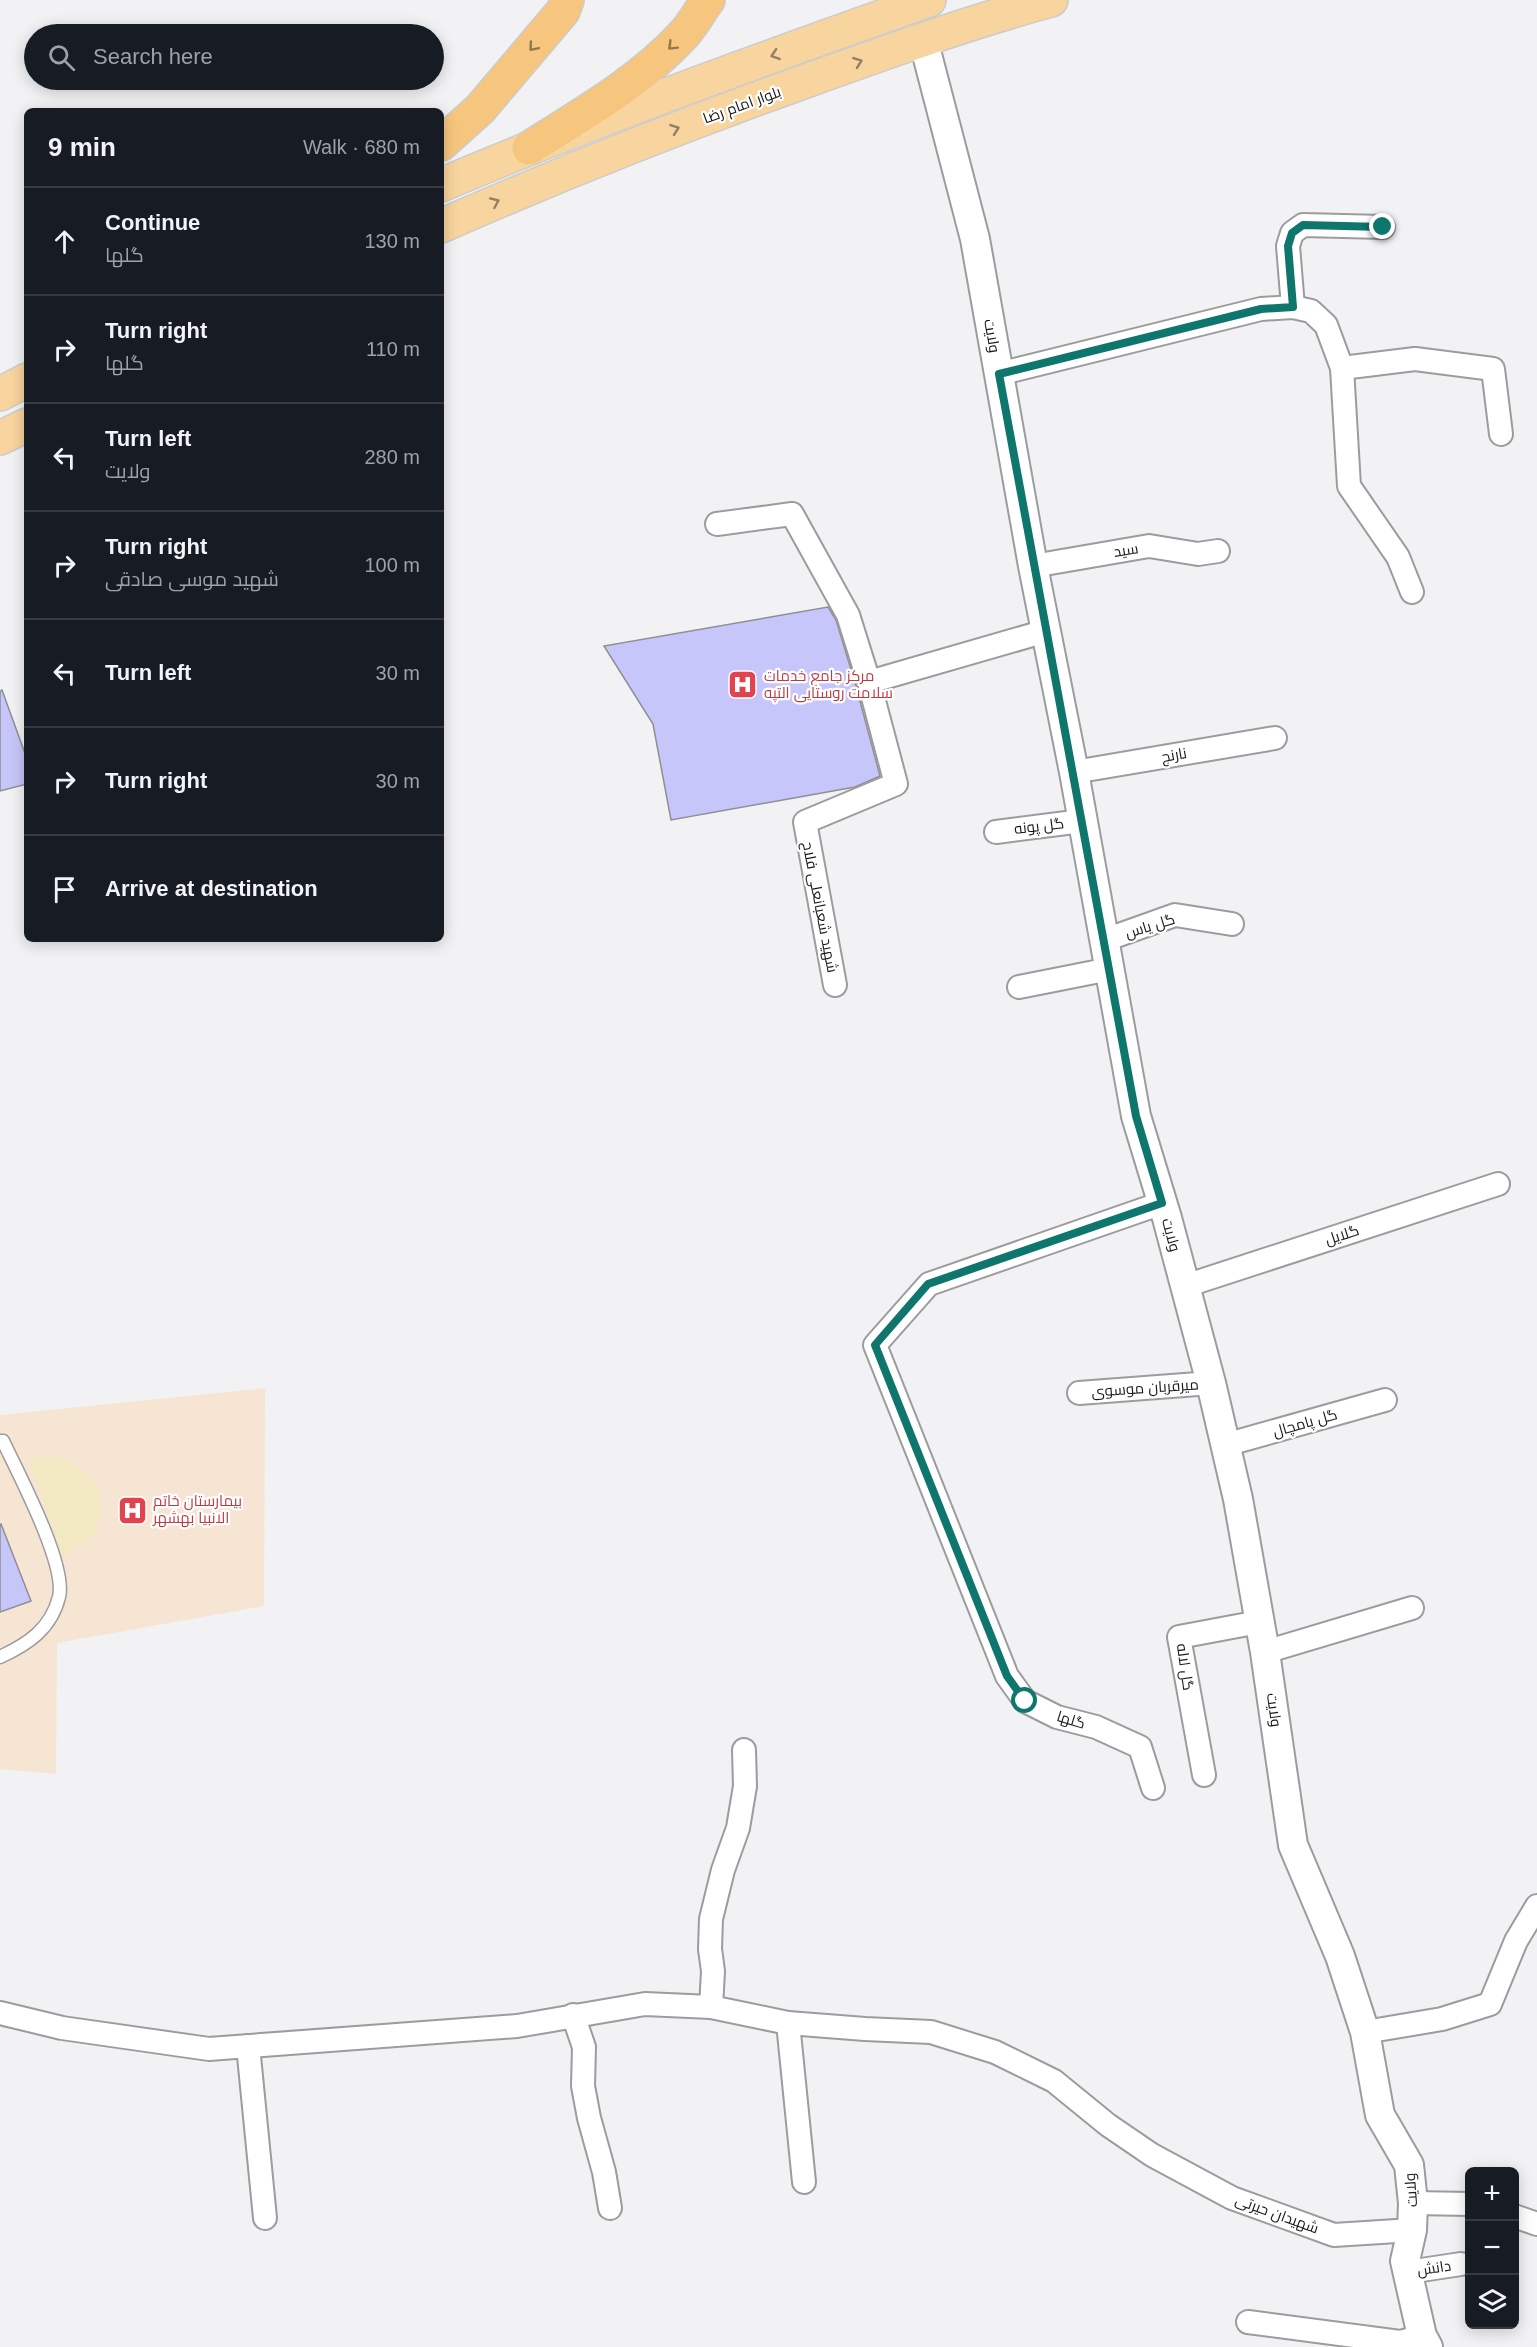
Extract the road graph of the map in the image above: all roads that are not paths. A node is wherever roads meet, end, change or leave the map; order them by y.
1 (567, 0) edge
2 (708, 0) edge
3 (929, 0) edge
4 (1050, 0) edge
5 (923, 39) junction
6 (444, 141) edge
7 (529, 148) junction
8 (444, 184) edge
9 (444, 225) edge
10 (1383, 227) dead end
11 (1293, 307) junction
12 (1342, 368) junction
13 (999, 374) junction
14 (24, 382) edge
15 (0, 394) edge
16 (24, 426) edge
17 (1501, 434) dead end
18 (0, 438) edge
19 (717, 524) dead end
20 (1218, 551) dead end
21 (1033, 566) junction
22 (1412, 592) dead end
23 (1046, 631) junction
24 (869, 682) junction
25 (1275, 738) dead end
26 (1074, 772) junction
27 (1082, 821) junction
28 (996, 832) dead end
29 (1232, 924) dead end
30 (1105, 940) junction
31 (1110, 969) junction
32 (835, 985) dead end
33 (1019, 987) dead end
34 (1498, 1184) dead end
35 (1162, 1203) junction
36 (1185, 1286) junction
37 (1211, 1383) junction
38 (1079, 1393) dead end
39 (1384, 1400) dead end
40 (0, 1441) edge
41 (1225, 1445) junction
42 (1412, 1608) dead end
43 (1259, 1622) junction
44 (1265, 1652) junction
45 (0, 1657) edge
46 (744, 1750) dead end
47 (1204, 1775) dead end
48 (1153, 1788) dead end
49 (1537, 1906) edge
50 (711, 2007) junction
51 (0, 2013) edge
52 (573, 2015) junction
53 (788, 2023) junction
54 (1365, 2032) junction
55 (248, 2046) junction
56 (804, 2182) dead end
57 (1465, 2205) edge
58 (610, 2208) dead end
59 (1413, 2217) junction
60 (1519, 2217) edge
61 (265, 2218) dead end
62 (1537, 2224) edge
63 (1461, 2264) dead end
64 (1408, 2272) junction
65 (1248, 2322) dead end
66 (1425, 2341) edge

1 -> 6 highway
2 -> 7 highway
3 -> 7 main road
4 - 5 main road, بلوار امام رضا
9 -> 5 main road, بلوار امام رضا
5 - 13 street, ولایت
7 - 8 main road
10 - 11 street
11 - 12 street
11 - 13 street
12 - 17 street
12 - 22 street
13 - 21 street, ولایت
14 - 15 main road
16 - 18 main road
19 - 24 street
20 - 21 street, سید
21 - 23 street, ولایت
23 - 24 street
23 - 26 street, ولایت
24 - 32 street, شهید شعبانعلی فلاح
25 - 26 street, نارنج
26 - 27 street, ولایت
27 - 28 street, گل پونه
27 - 30 street, ولایت
29 - 30 street, گل یاس
30 - 31 street, ولایت
31 - 33 street
31 - 35 street, ولایت
34 - 36 street, گلایل
35 - 36 street, ولایت
35 - 48 street, گلها
36 - 37 street, ولایت
37 - 38 street, میرقربان موسوی
37 - 41 street, ولایت
39 - 41 street, گل پامچال
40 - 45 lane
41 - 43 street, ولایت
42 - 44 street
43 - 44 street, ولایت
43 - 47 street, گل لاله
44 - 54 street, ولایت
46 - 50 street
49 - 54 street
50 - 52 street, شهیدان حیرتی
50 - 53 street, شهیدان حیرتی
51 - 55 street, شهیدان حیرتی
52 - 55 street, شهیدان حیرتی
52 - 58 street
53 - 56 street
53 - 59 street, شهیدان حیرتی
54 - 59 street, ولایت
55 - 61 street
57 - 59 street, شهیدان حیرتی
59 - 64 street, ولایت
60 - 62 street
63 - 64 street, دانش
64 - 66 street, ولایت
65 - 66 street

